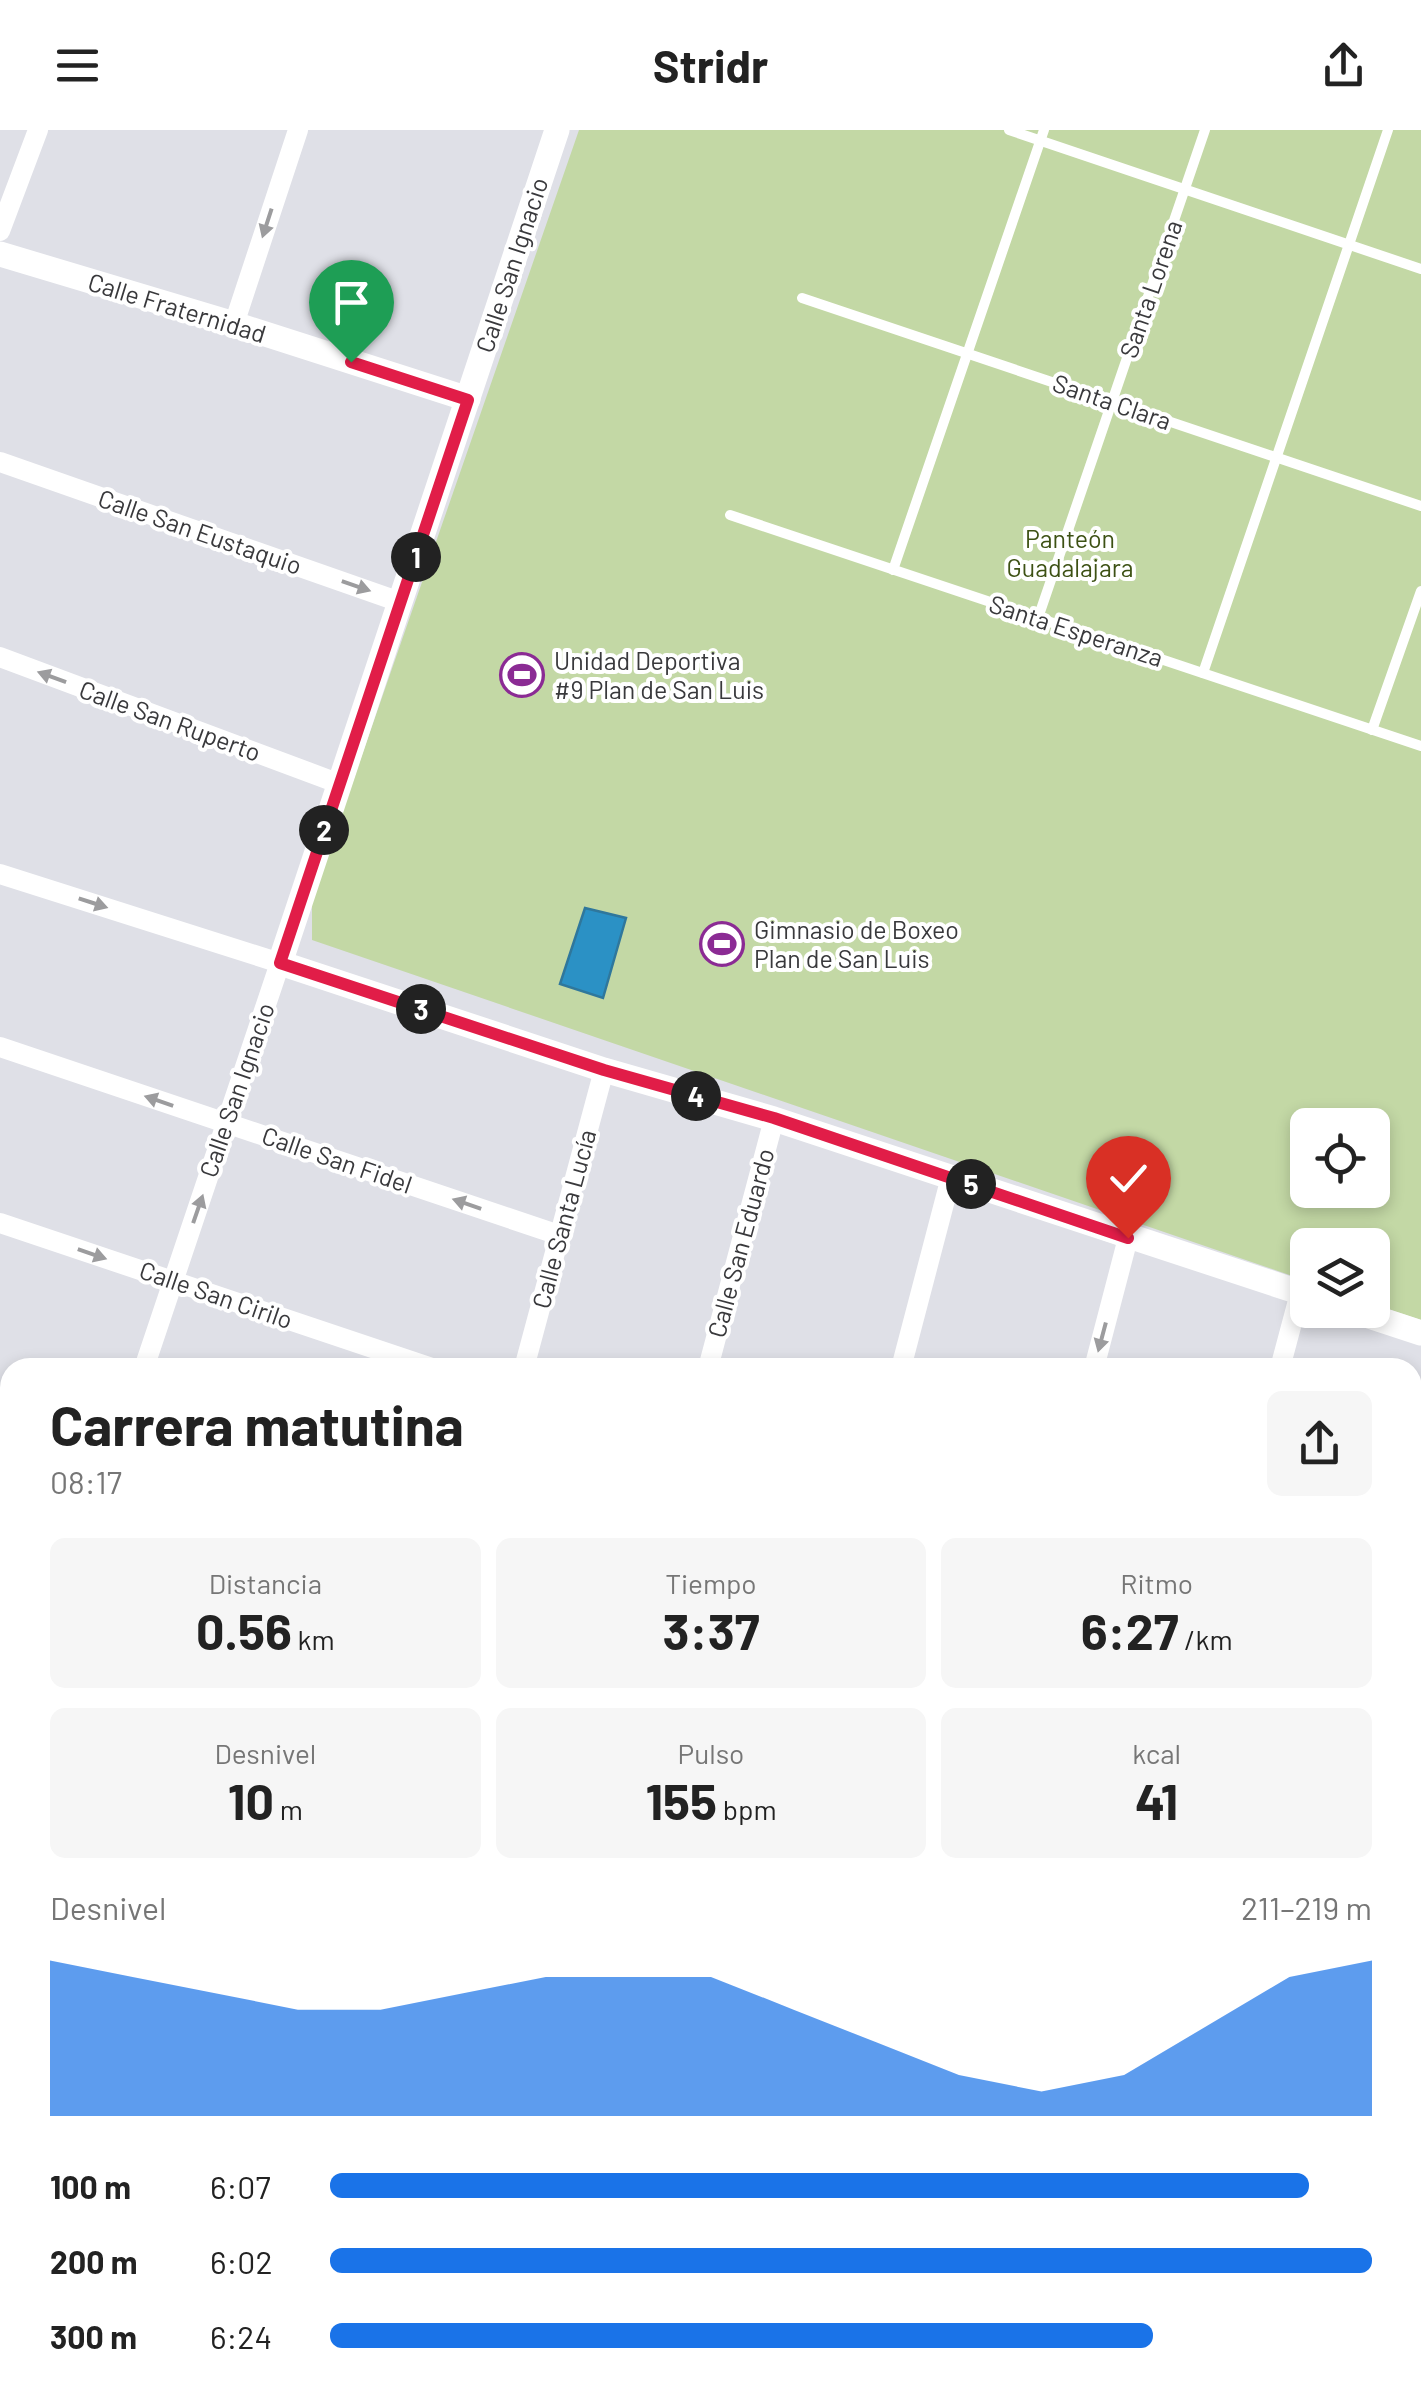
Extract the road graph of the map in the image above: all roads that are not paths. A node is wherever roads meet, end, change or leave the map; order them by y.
1 (38, 130) edge
2 (298, 130) edge
3 (558, 130) edge
4 (1009, 130) edge
5 (1205, 130) edge
6 (1388, 130) edge
7 (1042, 135) edge
8 (1185, 189) junction
9 (0, 231) edge
10 (1349, 244) junction
11 (0, 254) edge
12 (1421, 268) edge
13 (802, 298) dead end
14 (234, 324) junction
15 (967, 354) junction
16 (468, 400) junction
17 (1113, 403) junction
18 (1277, 458) junction
19 (0, 462) edge
20 (1421, 506) edge
21 (730, 515) dead end
22 (893, 570) junction
23 (1421, 591) edge
24 (400, 602) junction
25 (1038, 618) junction
26 (0, 658) edge
27 (1203, 673) junction
28 (1372, 730) junction
29 (1421, 746) edge
30 (340, 784) junction
31 (0, 874) edge
32 (280, 963) junction
33 (0, 1048) edge
34 (604, 1070) junction
35 (774, 1118) junction
36 (226, 1124) junction
37 (951, 1177) junction
38 (0, 1222) edge
39 (559, 1236) junction
40 (1128, 1238) junction
41 (174, 1281) junction
42 (1290, 1290) edge
43 (1390, 1323) edge
44 (1293, 1328) edge
45 (1421, 1333) edge
46 (147, 1358) edge
47 (402, 1358) edge
48 (527, 1358) edge
49 (711, 1358) edge
50 (904, 1358) edge
51 (1097, 1358) edge
52 (1283, 1358) edge

1 - 9 street
2 -> 14 street
3 - 16 street, Calle San Ignacio
4 - 7 lane
5 - 8 lane, Santa Lorena
6 - 10 lane
7 - 8 lane
7 - 15 lane
8 - 10 lane
8 - 17 lane, Santa Lorena
10 - 12 lane
10 - 18 lane
11 - 14 street, Calle Fraternidad
13 - 15 lane, Santa Clara
14 - 16 street, Calle Fraternidad
15 - 17 lane, Santa Clara
15 - 22 lane
16 - 24 street, Calle San Ignacio
17 - 18 lane, Santa Clara
17 - 25 lane, Santa Lorena
18 - 20 lane, Santa Clara
18 - 27 lane
19 -> 24 street, Calle San Eustaquio
21 - 22 lane, Santa Esperanza
22 - 25 lane, Santa Esperanza
23 - 28 lane
24 - 30 street, Calle San Ignacio
25 - 27 lane, Santa Esperanza
30 -> 26 street, Calle San Ruperto
27 - 28 lane, Santa Esperanza
28 - 29 lane, Santa Esperanza
30 - 32 street, Calle San Ignacio
31 -> 32 street
32 - 34 street
32 - 36 street, Calle San Ignacio
36 -> 33 street, Calle San Fidel
34 - 35 street
34 - 39 street, Calle Santa Lucía
35 - 37 street
35 - 49 street, Calle San Eduardo
39 -> 36 street, Calle San Fidel
41 -> 36 street, Calle San Ignacio
37 - 40 street
37 - 50 street
38 -> 41 street, Calle San Cirilo
39 - 48 street, Calle Santa Lucía
40 - 42 street
40 -> 51 street
41 - 46 street, Calle San Ignacio
41 - 47 street, Calle San Cirilo
43 - 45 street
44 - 52 street

